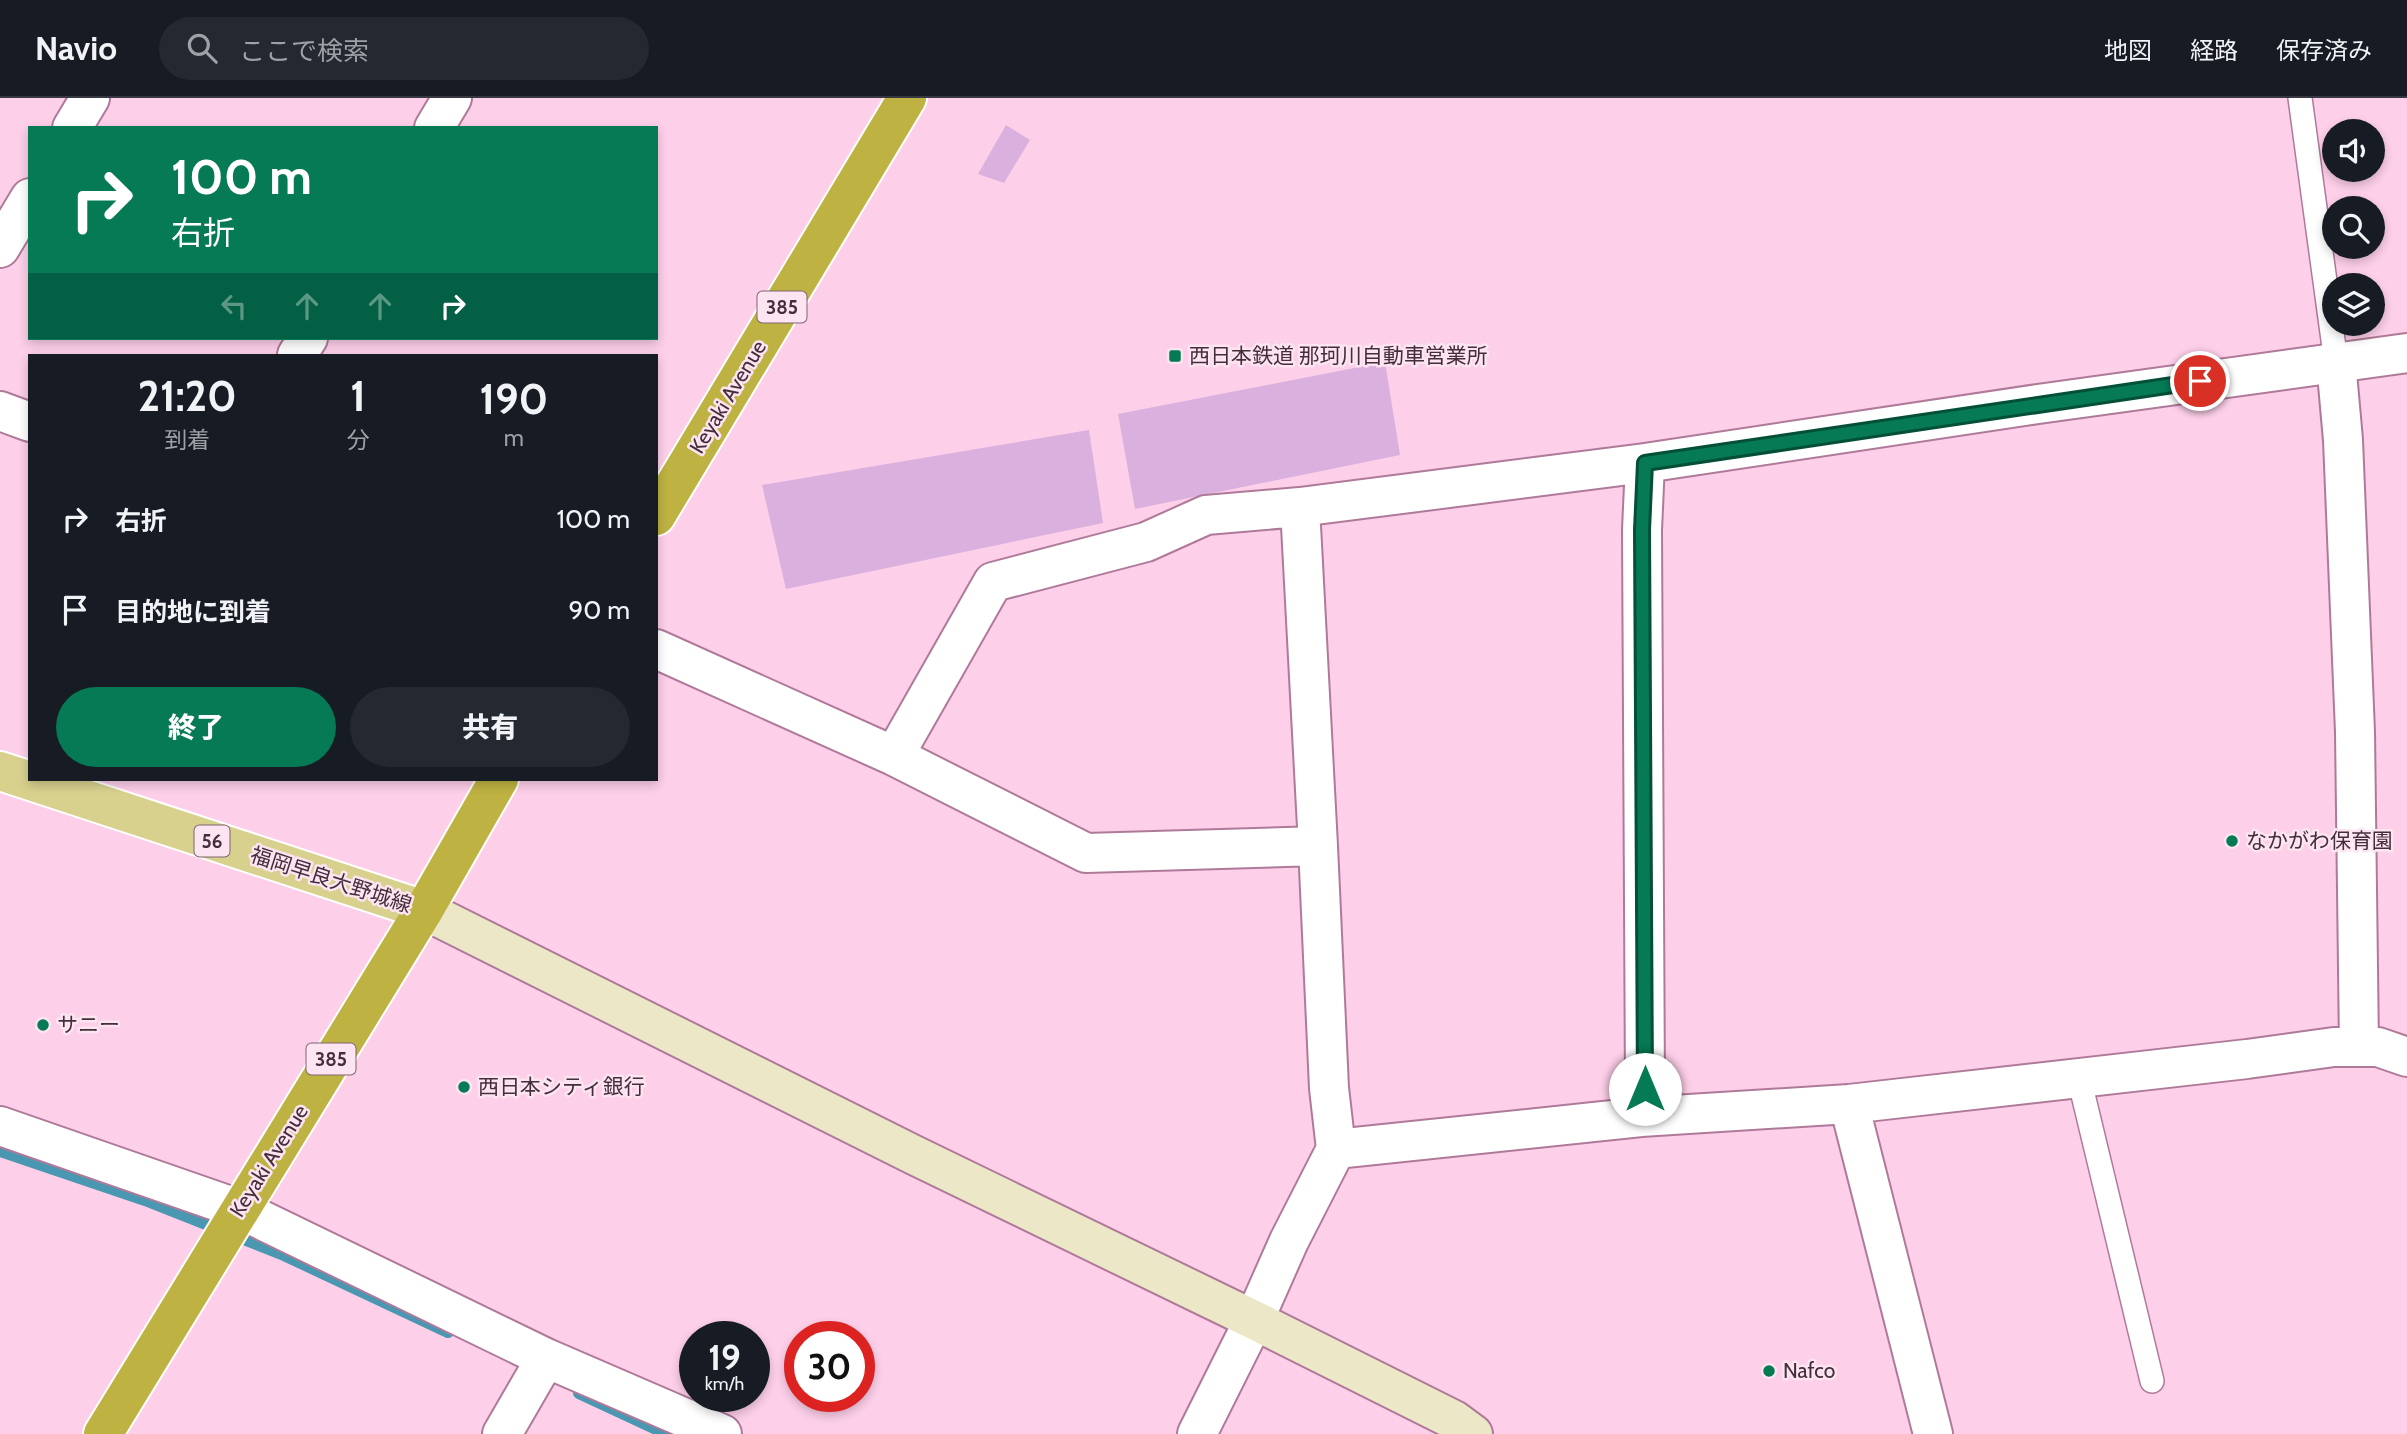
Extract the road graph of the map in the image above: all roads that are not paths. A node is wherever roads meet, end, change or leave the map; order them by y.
1 (90, 98) edge
2 (452, 98) edge
3 (907, 98) edge
4 (2300, 98) edge
5 (73, 126) edge
6 (435, 126) edge
7 (28, 201) edge
8 (0, 248) edge
9 (2407, 353) edge
10 (2336, 362) junction
11 (0, 411) edge
12 (28, 421) edge
13 (1645, 463) junction
14 (1300, 507) junction
15 (658, 513) edge
16 (658, 650) edge
17 (894, 756) junction
18 (0, 771) edge
19 (28, 780) edge
20 (31, 781) edge
21 (498, 781) edge
22 (1318, 846) junction
23 (424, 910) junction
24 (2359, 1047) junction
25 (2407, 1057) edge
26 (2079, 1078) junction
27 (1849, 1104) junction
28 (1641, 1117) junction
29 (0, 1126) edge
30 (1336, 1149) junction
31 (239, 1209) junction
32 (1254, 1320) junction
33 (546, 1358) junction
34 (2152, 1381) dead end
35 (103, 1434) edge
36 (502, 1434) edge
37 (722, 1434) edge
38 (1197, 1434) edge
39 (1473, 1434) edge
40 (1933, 1434) edge

1 - 5 street
2 - 6 street
3 - 15 highway, Keyaki Avenue / 385
4 - 10 lane
7 - 8 street
9 - 10 street
10 - 13 street
10 - 24 street
11 - 12 street
13 - 14 street
13 - 28 street
14 - 17 street
14 - 22 street
16 - 17 street
17 - 22 street
18 - 19 main road, 福岡早良大野城線 / 56
20 - 23 main road, 福岡早良大野城線 / 56
21 - 23 highway, Keyaki Avenue / 385
22 - 30 street
23 - 31 highway, Keyaki Avenue / 385
23 - 32 street
24 - 25 street
24 - 26 street
26 - 27 street
26 - 34 lane
27 - 28 street
27 - 40 street
28 - 30 street
29 - 31 street
30 - 32 street
31 - 33 street
31 - 35 highway, Keyaki Avenue / 385
32 - 38 street
32 - 39 street
33 - 36 street
33 - 37 street

